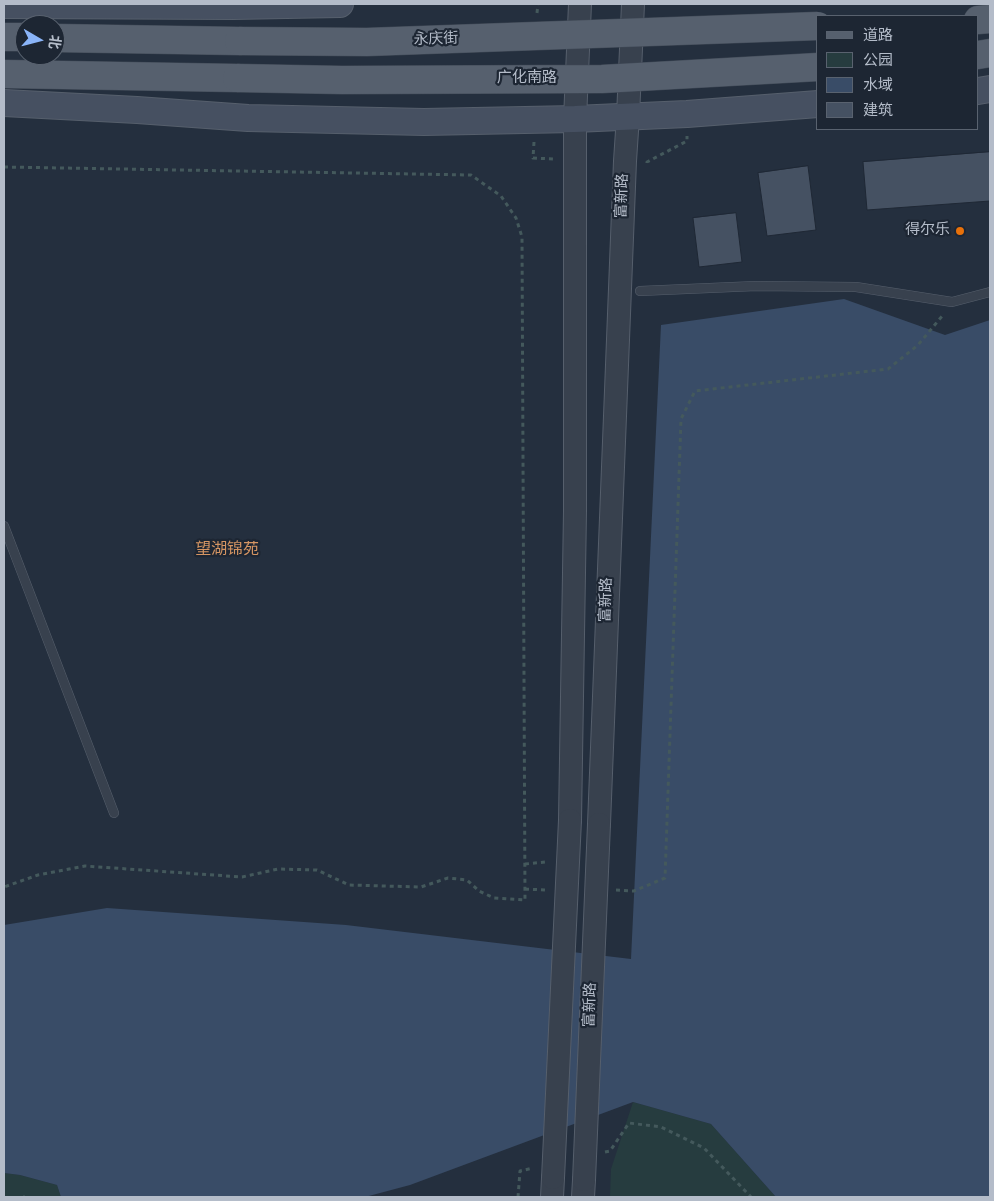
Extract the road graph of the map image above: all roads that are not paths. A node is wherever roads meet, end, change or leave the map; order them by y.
1 (4, 4) edge
2 (340, 4) edge
3 (580, 4) edge
4 (633, 4) edge
5 (816, 26) edge
6 (65, 38) edge
7 (816, 67) edge
8 (4, 74) edge
9 (4, 103) edge
10 (816, 104) edge
11 (628, 116) junction
12 (575, 119) junction
13 (640, 291) dead end
14 (990, 292) edge
15 (4, 526) edge
16 (114, 813) dead end
17 (548, 1180) edge
18 (583, 1188) edge

1 - 2 main road
3 - 12 street, 富新路
4 - 11 street, 富新路
5 - 6 main road, 永庆街, bridge
7 - 8 main road, 广化南路, bridge
9 - 12 main road
10 - 11 main road
11 - 12 main road
11 - 18 street, 富新路, bridge
12 - 17 street, 富新路, bridge
13 - 14 lane
15 - 16 lane

